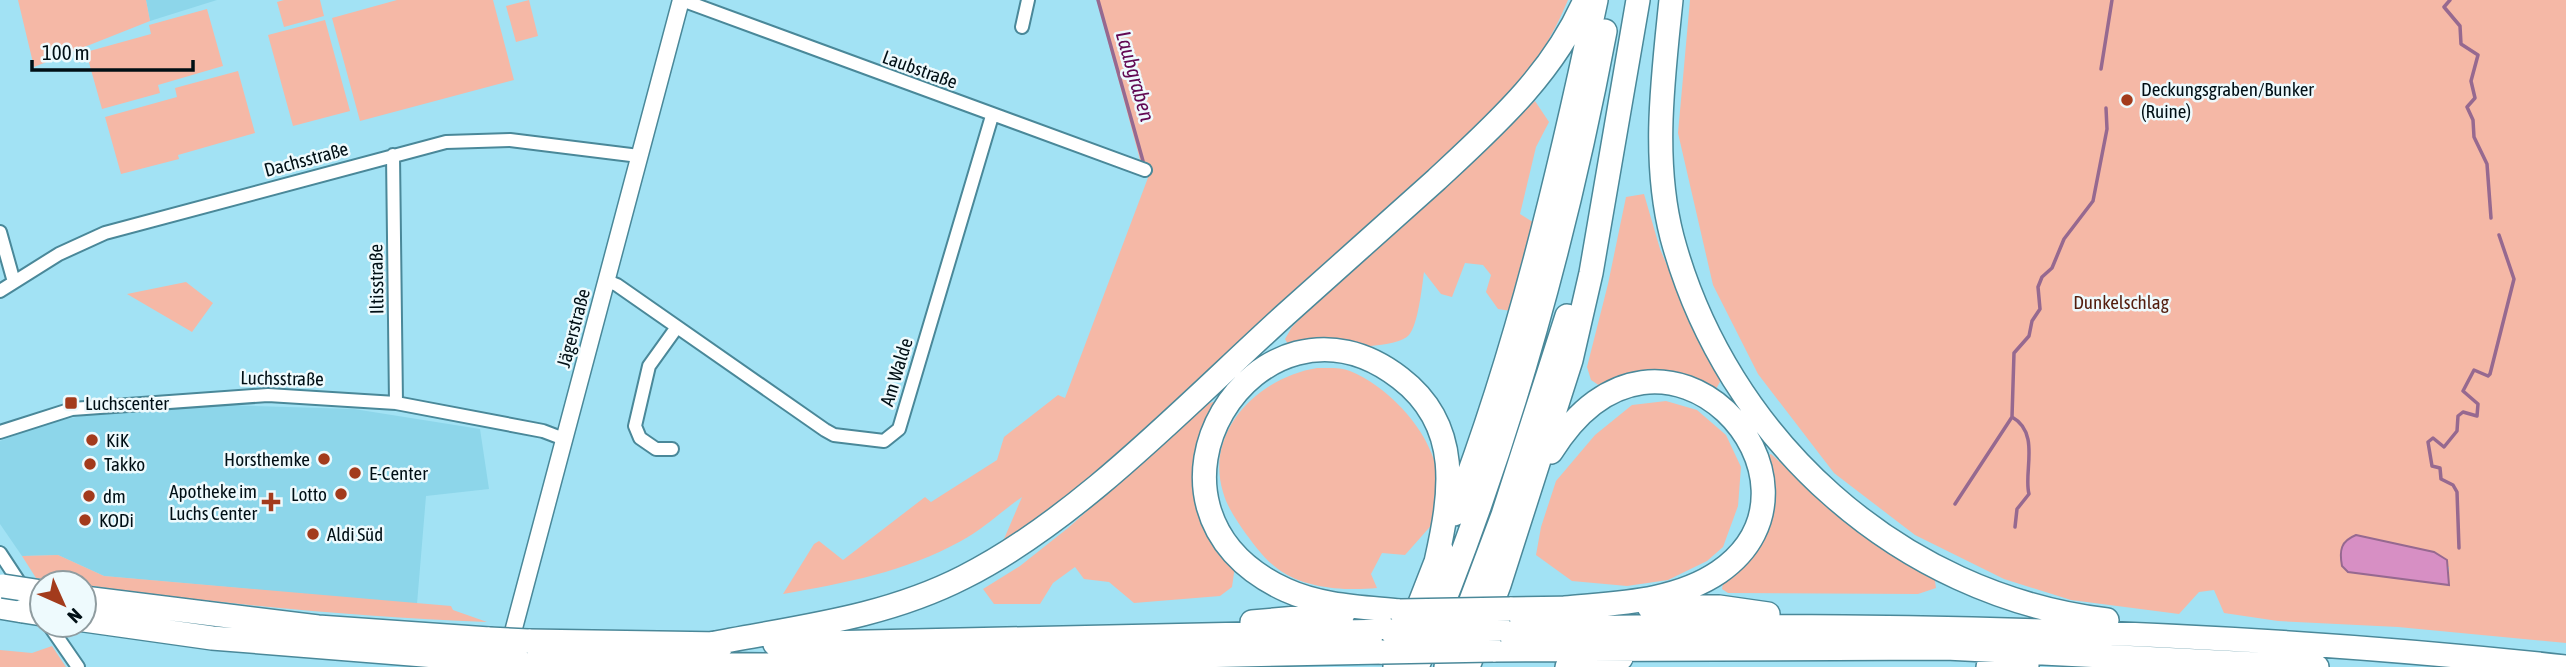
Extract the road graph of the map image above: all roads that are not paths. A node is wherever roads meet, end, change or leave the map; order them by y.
1 (682, 0) edge
2 (1028, 0) edge
3 (1585, 0) edge
4 (1597, 0) edge
5 (1611, 0) edge
6 (1638, 0) edge
7 (1671, 0) edge
8 (1022, 27) dead end
9 (992, 116) junction
10 (1613, 140) junction
11 (393, 155) junction
12 (639, 156) junction
13 (1145, 170) dead end
14 (0, 232) edge
15 (607, 281) junction
16 (14, 282) junction
17 (0, 290) edge
18 (677, 327) junction
19 (397, 403) junction
20 (0, 432) edge
21 (564, 439) junction
22 (672, 449) dead end
23 (1535, 479) junction
24 (0, 553) edge
25 (1436, 562) junction
26 (28, 592) edge
27 (1, 593) edge
28 (28, 600) edge
29 (98, 600) edge
30 (28, 608) edge
31 (1565, 608) junction
32 (98, 622) edge
33 (1836, 625) junction
34 (1501, 629) junction
35 (2185, 637) junction
36 (59, 639) edge
37 (1392, 640) edge
38 (710, 644) junction
39 (1658, 647) junction
40 (505, 654) edge
41 (2146, 658) junction
42 (675, 666) edge
43 (78, 667) edge
44 (1418, 667) edge
45 (1446, 667) edge
46 (1468, 667) edge
47 (1567, 667) edge
48 (1988, 667) edge
49 (2317, 667) edge
50 (2566, 667) edge

1 - 9 street, Laubstraße
1 - 12 street, Jägerstraße
2 - 8 street
3 - 38 highway
4 - 25 highway
5 - 44 highway
6 - 10 highway
7 - 35 highway
9 - 13 street, Laubstraße
9 - 18 street, Am Walde
10 - 23 highway
10 - 45 highway
11 - 12 street, Dachsstraße
11 - 16 street, Dachsstraße
11 - 19 street, Iltisstraße
12 - 15 street, Jägerstraße
14 - 16 street
15 - 18 street, Am Walde
15 - 21 street, Jägerstraße
16 - 17 street, Dachsstraße
18 - 22 street
19 - 20 street, Luchsstraße
19 - 21 street, Luchsstraße
21 - 40 street, Jägerstraße
23 - 31 highway
23 - 46 highway
24 - 28 street
25 - 37 highway
25 - 37 highway
26 - 27 highway, bridge
27 - 30 highway
29 - 40 highway
31 - 33 highway
31 - 34 highway
32 - 40 highway
33 - 34 highway
33 - 35 highway
34 - 37 highway, bridge
34 - 37 highway, bridge
34 - 39 highway
35 - 50 highway
36 - 43 street
37 - 38 highway
37 - 42 highway
38 - 40 highway
39 - 41 highway
39 - 47 highway
40 - 42 highway
41 - 48 highway
41 - 49 highway

